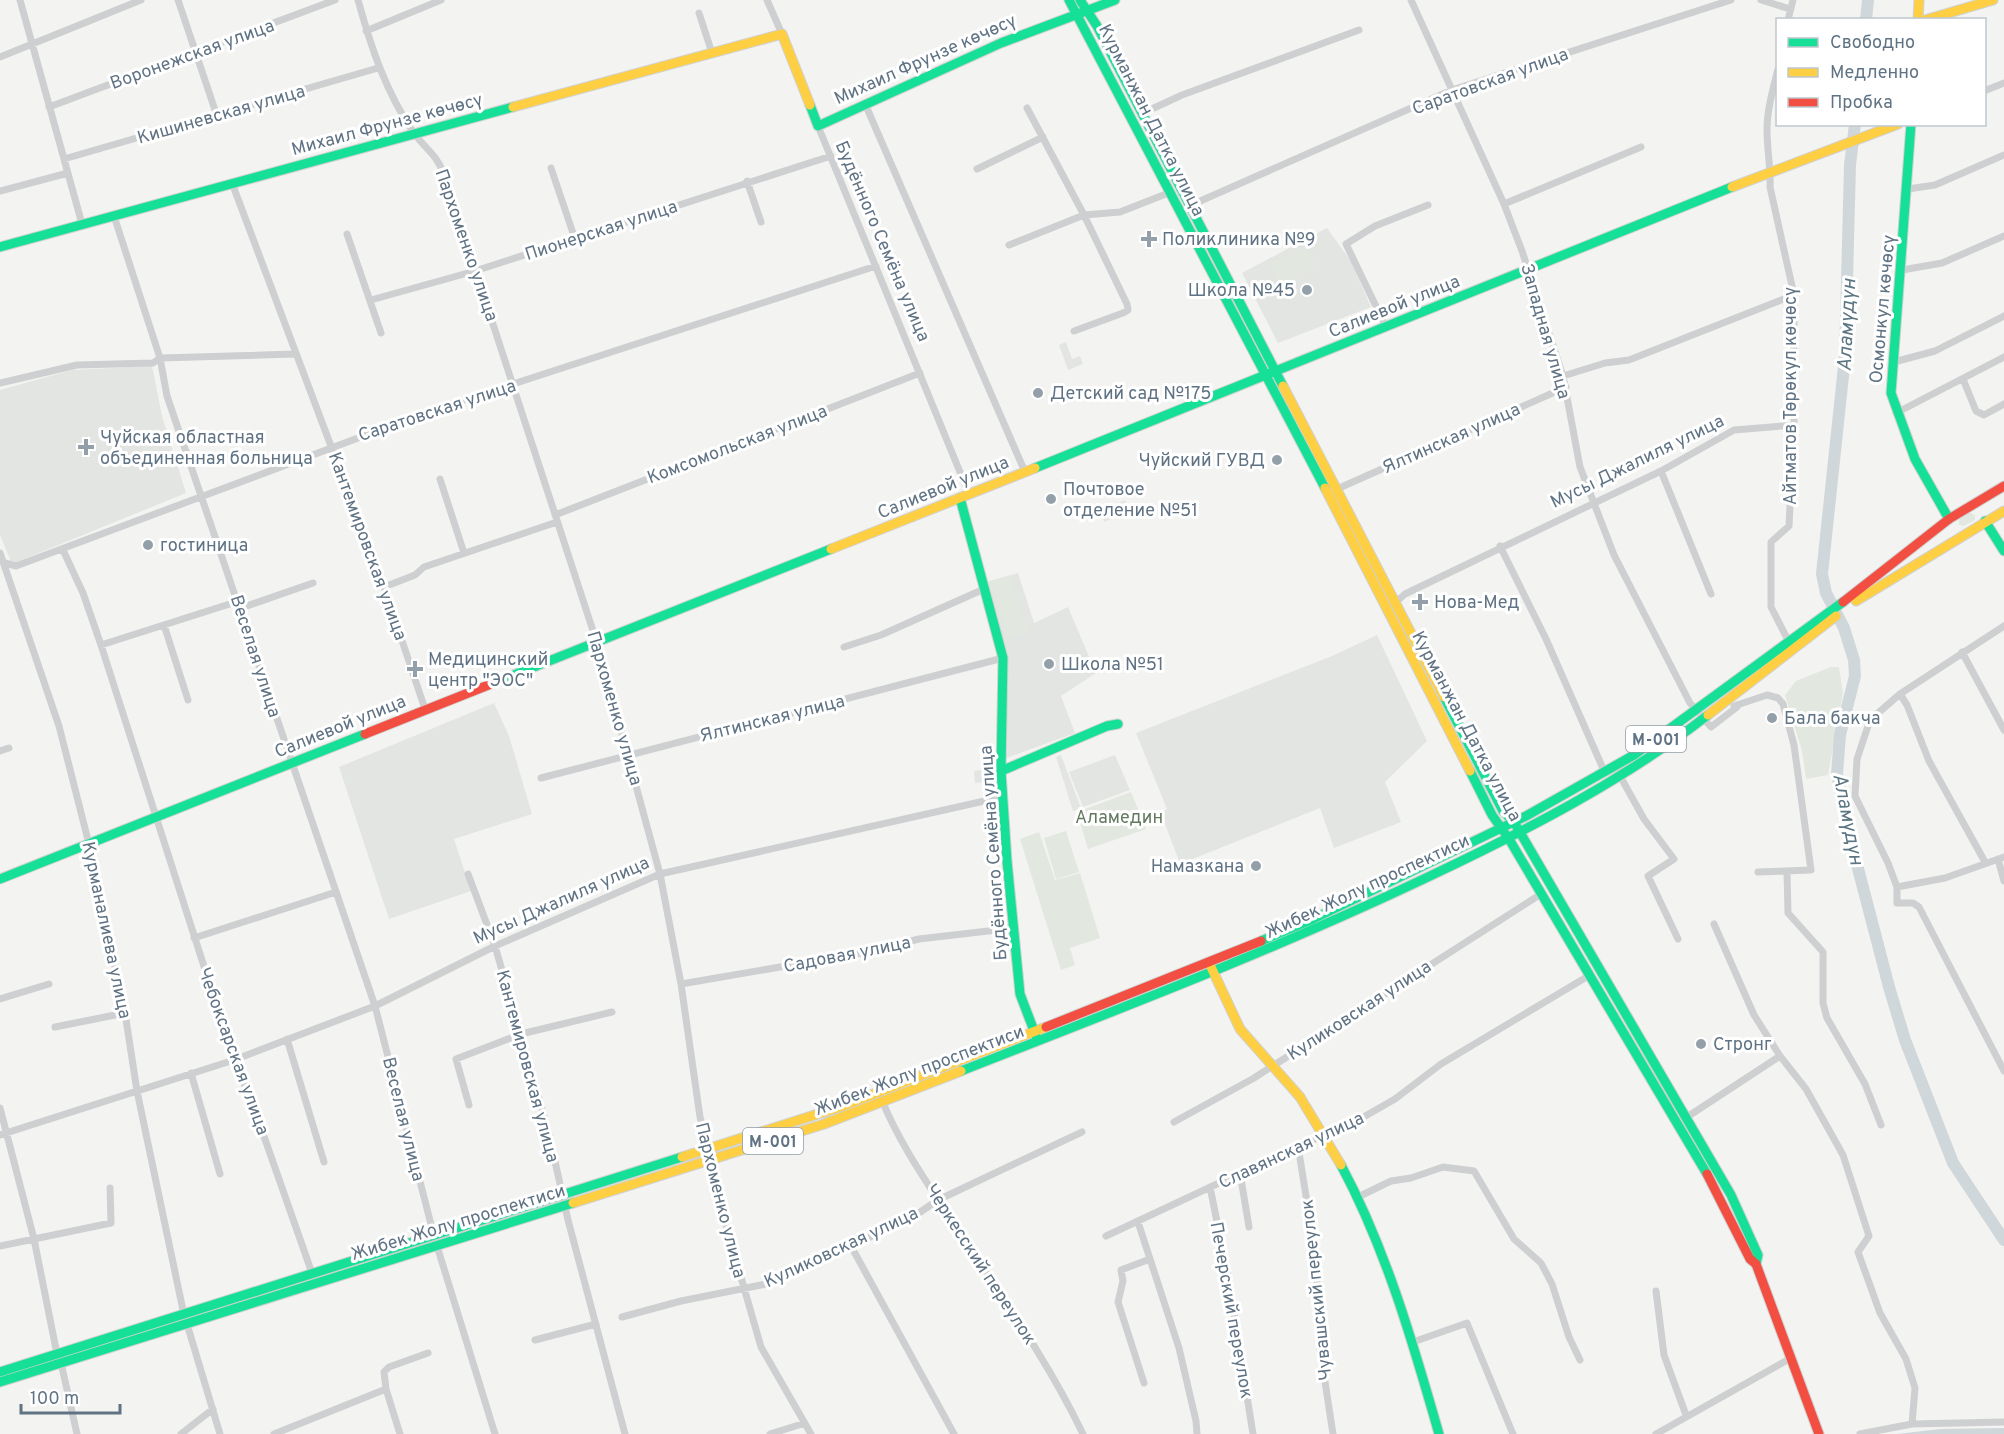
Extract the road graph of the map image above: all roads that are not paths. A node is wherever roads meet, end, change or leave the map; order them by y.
1 (20, 0) edge
2 (141, 0) edge
3 (178, 0) edge
4 (335, 0) edge
5 (358, 0) edge
6 (441, 0) edge
7 (767, 0) edge
8 (1068, 0) edge
9 (1080, 0) edge
10 (1115, 0) edge
11 (1411, 0) edge
12 (1731, 0) edge
13 (1761, 0) edge
14 (1793, 0) edge
15 (1919, 0) edge
16 (1993, 0) edge
17 (1790, 9) junction
18 (1081, 11) junction
19 (699, 12) dead end
20 (1788, 18) edge
21 (1918, 18) edge
22 (1932, 18) edge
23 (1359, 30) dead end
24 (366, 31) junction
25 (782, 34) junction
26 (32, 44) junction
27 (712, 53) junction
28 (196, 54) junction
29 (0, 57) edge
30 (378, 68) junction
31 (1776, 80) edge
32 (2004, 83) edge
33 (1452, 90) junction
34 (1986, 90) edge
35 (866, 106) junction
36 (49, 107) junction
37 (1027, 108) dead end
38 (1141, 114) junction
39 (216, 116) junction
40 (818, 126) junction
41 (1892, 126) edge
42 (1911, 126) edge
43 (415, 134) junction
44 (1043, 137) junction
45 (1641, 147) dead end
46 (2004, 155) edge
47 (831, 156) junction
48 (64, 159) junction
49 (551, 168) dead end
50 (977, 169) dead end
51 (1771, 171) junction
52 (68, 173) junction
53 (747, 181) junction
54 (232, 183) junction
55 (1908, 189) junction
56 (0, 191) edge
57 (1171, 192) junction
58 (1504, 204) junction
59 (1428, 205) dead end
60 (1189, 206) junction
61 (1084, 215) junction
62 (114, 216) junction
63 (761, 222) dead end
64 (82, 224) junction
65 (347, 234) dead end
66 (2004, 236) edge
67 (575, 239) junction
68 (1009, 245) dead end
69 (0, 247) edge
70 (876, 266) junction
71 (1528, 268) junction
72 (1902, 270) junction
73 (475, 271) junction
74 (1794, 295) junction
75 (371, 300) junction
76 (2004, 316) edge
77 (1386, 327) junction
78 (1074, 332) dead end
79 (381, 333) dead end
80 (295, 354) junction
81 (2004, 357) edge
82 (160, 358) junction
83 (1894, 362) junction
84 (920, 373) junction
85 (1270, 373) junction
86 (1563, 376) junction
87 (1963, 379) junction
88 (0, 383) edge
89 (515, 384) junction
90 (1566, 387) junction
91 (2004, 404) edge
92 (1896, 413) junction
93 (1794, 425) junction
94 (332, 446) junction
95 (1661, 471) junction
96 (1025, 472) junction
97 (440, 479) dead end
98 (2004, 486) edge
99 (1337, 489) junction
100 (964, 496) junction
101 (202, 497) junction
102 (1592, 501) junction
103 (1974, 502) junction
104 (2004, 511) edge
105 (556, 518) junction
106 (1949, 519) junction
107 (1985, 521) junction
108 (1962, 535) junction
109 (1500, 546) junction
110 (63, 550) junction
111 (2004, 551) edge
112 (464, 553) junction
113 (1, 557) edge
114 (313, 583) dead end
115 (384, 587) junction
116 (984, 589) junction
117 (1711, 594) dead end
118 (1855, 598) junction
119 (1396, 602) junction
120 (240, 605) junction
121 (1819, 624) junction
122 (164, 625) junction
123 (2004, 626) edge
124 (1789, 642) junction
125 (597, 643) junction
126 (101, 645) junction
127 (844, 647) dead end
128 (1962, 652) junction
129 (1003, 658) junction
130 (1900, 694) junction
131 (188, 700) dead end
132 (1728, 700) junction
133 (1737, 707) junction
134 (425, 709) junction
135 (1700, 715) junction
136 (1118, 724) dead end
137 (2004, 730) edge
138 (9, 748) dead end
139 (0, 752) edge
140 (628, 755) junction
141 (291, 764) junction
142 (1001, 771) junction
143 (1605, 772) junction
144 (1620, 776) junction
145 (541, 778) dead end
146 (1002, 797) junction
147 (158, 817) junction
148 (1514, 822) junction
149 (1502, 828) junction
150 (1520, 833) junction
151 (1509, 838) junction
152 (89, 844) junction
153 (2001, 858) edge
154 (1985, 862) junction
155 (1758, 872) dead end
156 (1787, 872) junction
157 (468, 874) dead end
158 (660, 874) junction
159 (0, 879) edge
160 (2004, 881) edge
161 (1898, 886) junction
162 (336, 892) junction
163 (1541, 894) junction
164 (1714, 924) dead end
165 (1014, 928) junction
166 (194, 938) junction
167 (1678, 939) dead end
168 (495, 946) junction
169 (1211, 968) junction
170 (1590, 975) junction
171 (49, 984) dead end
172 (681, 984) junction
173 (0, 999) edge
174 (375, 1006) junction
175 (612, 1012) dead end
176 (125, 1013) junction
177 (55, 1027) dead end
178 (521, 1034) junction
179 (1036, 1037) junction
180 (287, 1039) junction
181 (1780, 1056) junction
182 (234, 1060) junction
183 (1274, 1065) junction
184 (2004, 1071) edge
185 (191, 1073) junction
186 (136, 1091) junction
187 (879, 1093) junction
188 (883, 1103) junction
189 (468, 1105) dead end
190 (0, 1108) edge
191 (1682, 1120) junction
192 (1174, 1122) dead end
193 (1881, 1125) dead end
194 (1082, 1132) dead end
195 (3, 1134) edge
196 (1325, 1135) junction
197 (1298, 1146) junction
198 (709, 1149) junction
199 (324, 1162) dead end
200 (708, 1162) junction
201 (1240, 1173) junction
202 (220, 1174) dead end
203 (1210, 1187) junction
204 (110, 1188) dead end
205 (562, 1195) junction
206 (1358, 1197) junction
207 (938, 1200) junction
208 (564, 1206) junction
209 (1138, 1222) junction
210 (1249, 1227) dead end
211 (434, 1236) junction
212 (1106, 1236) dead end
213 (34, 1239) junction
214 (0, 1246) edge
215 (437, 1246) junction
216 (851, 1246) junction
217 (1150, 1259) junction
218 (314, 1279) junction
219 (744, 1289) junction
220 (1656, 1291) dead end
221 (622, 1317) dead end
222 (186, 1319) junction
223 (596, 1324) junction
224 (535, 1340) dead end
225 (1413, 1342) junction
226 (428, 1353) dead end
227 (59, 1358) junction
228 (1791, 1358) junction
229 (1580, 1360) dead end
230 (0, 1372) edge
231 (0, 1382) edge
232 (1144, 1383) dead end
233 (386, 1389) junction
234 (213, 1409) junction
235 (1686, 1415) junction
236 (2004, 1422) edge
237 (805, 1423) junction
238 (1912, 1424) junction
239 (77, 1434) edge
240 (181, 1434) edge
241 (220, 1434) edge
242 (274, 1434) edge
243 (400, 1434) edge
244 (495, 1434) edge
245 (625, 1434) edge
246 (771, 1434) edge
247 (811, 1434) edge
248 (954, 1434) edge
249 (1083, 1434) edge
250 (1197, 1434) edge
251 (1253, 1434) edge
252 (1333, 1434) edge
253 (1439, 1434) edge
254 (1513, 1434) edge
255 (1656, 1434) edge
256 (1819, 1434) edge
257 (1860, 1434) edge

1 - 26 street
2 - 26 street
3 - 28 street
4 - 28 street, Воронежская улица
5 - 24 street, Пархоменко улица
6 - 24 street
7 - 25 street, Будённого Семёна улица
8 - 18 main road, Курманжан Датка улица
9 - 18 main road, Курманжан Датка улица
10 - 18 main road, Михаил Фрунзе көчөсү
11 - 33 street, Западная улица
12 - 33 street, Саратовская улица
13 - 17 street
14 - 17 street
15 - 21 main road
16 - 22 main road
17 - 20 street
18 - 35 main road, Михаил Фрунзе көчөсү
18 - 38 main road, Курманжан Датка улица
18 - 57 main road, Курманжан Датка улица
19 - 27 street
23 - 38 street
24 - 30 street, Пархоменко улица
25 - 27 main road, Михаил Фрунзе көчөсү
25 - 40 main road, Будённого Семёна улица
26 - 29 street
26 - 36 street
27 - 43 main road, Михаил Фрунзе көчөсү
28 - 36 street, Воронежская улица
28 - 39 street
30 - 39 street, Кишиневская улица
30 - 43 street, Пархоменко улица
31 - 51 street, Айтматов Төрөкул көчөсү
32 - 34 street
33 - 58 street, Западная улица
33 - 60 street, Саратовская улица
35 - 40 main road, Михаил Фрунзе көчөсү
35 - 96 street, Будённого Семёна улица
36 - 48 street
37 - 44 street
38 - 60 main road, Курманжан Датка улица
39 - 48 street, Кишиневская улица
40 - 47 street, Будённого Семёна улица
41 - 51 main road, Салиевой улица
42 - 55 main road, Осмонкул көчөсү
43 - 54 main road, Михаил Фрунзе көчөсү
43 - 73 street, Пархоменко улица
44 - 50 street
44 - 61 street
45 - 58 street
46 - 55 street
47 - 53 street, Пионерская улица
47 - 70 street, Будённого Семёна улица
48 - 52 street
49 - 67 street
51 - 71 main road, Салиевой улица
51 - 74 street, Айтматов Төрөкул көчөсү
52 - 56 street
52 - 64 street
53 - 63 street
53 - 67 street, Пионерская улица
54 - 62 main road, Михаил Фрунзе көчөсү
54 - 80 street, Кантемировская улица
55 - 72 main road, Осмонкул көчөсү
57 - 61 street
57 - 85 main road, Курманжан Датка улица
58 - 71 street, Западная улица
59 - 77 street
60 - 85 main road, Курманжан Датка улица
61 - 68 street
61 - 78 street
62 - 64 main road, Михаил Фрунзе көчөсү
62 - 82 street, Веселая улица
64 - 69 main road, Михаил Фрунзе көчөсү
65 - 75 street
66 - 72 street
67 - 73 street, Пионерская улица
70 - 84 street, Будённого Семёна улица
70 - 89 street, Саратовская улица
71 - 77 main road, Салиевой улица
71 - 86 street, Западная улица
72 - 83 main road, Осмонкул көчөсү
73 - 75 street, Пионерская улица
73 - 89 street, Пархоменко улица
74 - 86 street
74 - 93 street, Айтматов Төрөкул көчөсү
75 - 79 street
76 - 83 street
77 - 85 main road, Салиевой улица
80 - 82 street
80 - 94 street, Кантемировская улица
81 - 87 street
82 - 88 street
82 - 101 street, Веселая улица
83 - 92 main road, Осмонкул көчөсү
84 - 100 street, Будённого Семёна улица
84 - 105 street, Комсомольская улица
85 - 96 main road, Салиевой улица
85 - 99 main road, Курманжан Датка улица
85 - 149 main road, Курманжан Датка улица
86 - 90 street, Западная улица
87 - 91 street
87 - 92 street
89 - 94 street, Саратовская улица
89 - 105 street, Пархоменко улица
90 - 99 street, Ялтинская улица
90 - 102 street, Западная улица
92 - 106 main road, Осмонкул көчөсү
93 - 95 street, Мусы Джалиля улица
93 - 124 street, Айтматов Төрөкул көчөсү
94 - 101 street, Саратовская улица
94 - 115 street, Кантемировская улица
95 - 102 street, Мусы Джалиля улица
95 - 117 street
96 - 100 main road, Салиевой улица
97 - 112 street
98 - 103 main road
99 - 119 main road, Курманжан Датка улица
100 - 116 main road, Будённого Семёна улица
100 - 125 main road, Салиевой улица
101 - 110 street, Саратовская улица
101 - 120 street, Веселая улица
102 - 109 street, Мусы Джалиля улица
102 - 135 street, Западная улица
103 - 106 main road
103 - 107 main road
104 - 107 main road, М-001
105 - 112 street, Комсомольская улица
105 - 125 street, Пархоменко улица
106 - 108 main road, Осмонкул көчөсү
106 - 118 main road, М-001
107 - 108 main road, М-001
107 - 111 main road
108 - 118 main road, М-001
109 - 119 street, Мусы Джалиля улица
109 - 143 street
110 - 113 street, Саратовская улица
110 - 126 street, Чебоксарская улица
112 - 115 street, Комсомольская улица
113 - 152 street, Курманалиева улица
114 - 120 street
115 - 134 street, Кантемировская улица
116 - 127 street
116 - 129 main road, Будённого Семёна улица
118 - 121 main road, М-001
119 - 148 main road, Курманжан Датка улица
120 - 122 street
120 - 141 street, Веселая улица
121 - 124 main road, М-001
121 - 132 main road, М-001
122 - 126 street
122 - 131 street
123 - 128 street
124 - 135 main road, М-001
125 - 134 main road, Салиевой улица
125 - 140 street, Пархоменко улица
126 - 147 street, Чебоксарская улица
128 - 130 street
128 - 137 street
129 - 140 street, Ялтинская улица
129 - 142 main road, Будённого Семёна улица
130 - 154 street
130 - 161 street
132 - 133 street
132 - 135 main road, М-001
133 - 135 street
133 - 156 street
134 - 141 main road, Салиевой улица
135 - 143 main road, М-001
135 - 144 main road, М-001
136 - 142 main road
138 - 139 street
140 - 145 street, Ялтинская улица
140 - 158 street, Пархоменко улица
141 - 147 main road, Салиевой улица
141 - 162 street, Веселая улица
142 - 146 main road, Будённого Семёна улица
143 - 148 main road, М-001
144 - 150 main road, М-001
144 - 167 street
146 - 158 street, Мусы Джалиля улица
146 - 165 main road, Будённого Семёна улица
147 - 152 main road, Салиевой улица
147 - 166 street, Чебоксарская улица
148 - 149 main road, Жибек Жолу проспектиси / М-001
148 - 150 main road, Курманжан Датка улица
149 - 151 main road, Курманжан Датка улица
149 - 169 main road, Жибек Жолу проспектиси / М-001
150 - 151 main road, Жибек Жолу проспектиси / М-001
150 - 191 main road, Курманжан Датка улица
151 - 163 main road, Курманжан Датка улица
151 - 169 main road, Жибек Жолу проспектиси / М-001
152 - 159 main road, Салиевой улица
152 - 176 street, Курманалиева улица
153 - 154 street
153 - 160 street
154 - 161 street
155 - 156 street
156 - 193 street
157 - 168 street, Кантемировская улица
158 - 168 street, Мусы Джалиля улица
158 - 172 street, Пархоменко улица
161 - 184 street
162 - 166 street
162 - 174 street, Веселая улица
163 - 170 main road, Курманжан Датка улица
163 - 183 street, Куликовская улица
164 - 181 street
165 - 172 street, Садовая улица
165 - 179 main road, Будённого Семёна улица
166 - 182 street, Чебоксарская улица
168 - 174 street, Мусы Джалиля улица
168 - 178 street, Кантемировская улица
169 - 179 main road, Жибек Жолу проспектиси / М-001
169 - 183 main road
170 - 191 main road, Курманжан Датка улица
170 - 196 street, Славянская улица
171 - 173 street
172 - 198 street, Пархоменко улица
174 - 180 street, Мусы Джалиля улица
174 - 211 street, Веселая улица
175 - 178 street
176 - 177 street
176 - 186 street, Курманалиева улица
178 - 189 street
178 - 205 street, Кантемировская улица
179 - 187 main road, Жибек Жолу проспектиси / М-001
179 - 188 main road, Жибек Жолу проспектиси / М-001
180 - 182 street, Мусы Джалиля улица
180 - 199 street
181 - 191 street
181 - 238 street
182 - 185 street, Мусы Джалиля улица
182 - 218 street, Чебоксарская улица
183 - 192 street, Куликовская улица
183 - 196 main road
185 - 186 street, Мусы Джалиля улица
185 - 202 street
186 - 195 street, Мусы Джалиля улица
186 - 222 street, Курманалиева улица
187 - 188 street, Черкесский переулок
187 - 198 main road, Жибек Жолу проспектиси / М-001
188 - 200 main road, Жибек Жолу проспектиси / М-001
188 - 207 street, Черкесский переулок
190 - 195 street
191 - 228 main road, Курманжан Датка улица
194 - 207 street, Куликовская улица
195 - 213 street
196 - 197 street, Славянская улица
196 - 206 main road
197 - 201 street, Славянская улица
197 - 252 street, Чувашский переулок
198 - 200 street, Пархоменко улица
198 - 205 main road, Жибек Жолу проспектиси / М-001
200 - 208 main road, Жибек Жолу проспектиси / М-001
200 - 219 street, Пархоменко улица
201 - 203 street, Славянская улица
201 - 210 street
203 - 209 street, Славянская улица
203 - 251 street, Печерский переулок
204 - 213 street
205 - 208 street, Кантемировская улица
205 - 211 main road, Жибек Жолу проспектиси / М-001
206 - 225 main road
206 - 229 street
207 - 216 street, Куликовская улица
207 - 249 street, Черкесский переулок
208 - 215 main road, Жибек Жолу проспектиси / М-001
208 - 223 street, Кантемировская улица
209 - 212 street, Славянская улица
209 - 217 street
211 - 218 main road, Жибек Жолу проспектиси / М-001
213 - 214 street
213 - 227 street
215 - 218 main road, Жибек Жолу проспектиси / М-001
215 - 244 street
216 - 219 street, Куликовская улица
216 - 248 street
217 - 232 street
217 - 250 street
218 - 222 main road, Жибек Жолу проспектиси / М-001
219 - 221 street, Куликовская улица
219 - 237 street, Пархоменко улица
220 - 235 street
222 - 227 main road, Жибек Жолу проспектиси / М-001
222 - 234 street, Курманалиева улица
223 - 224 street
223 - 245 street, Кантемировская улица
225 - 253 main road
225 - 254 street
226 - 233 street
227 - 230 main road, Жибек Жолу проспектиси / М-001
227 - 231 main road, Жибек Жолу проспектиси / М-001
227 - 239 street
228 - 235 street
228 - 256 main road, Курманжан Датка улица
233 - 242 street
233 - 243 street
234 - 240 street
234 - 241 street, Курманалиева улица
235 - 255 street
236 - 238 street
237 - 246 street
237 - 247 street, Пархоменко улица
238 - 257 street

